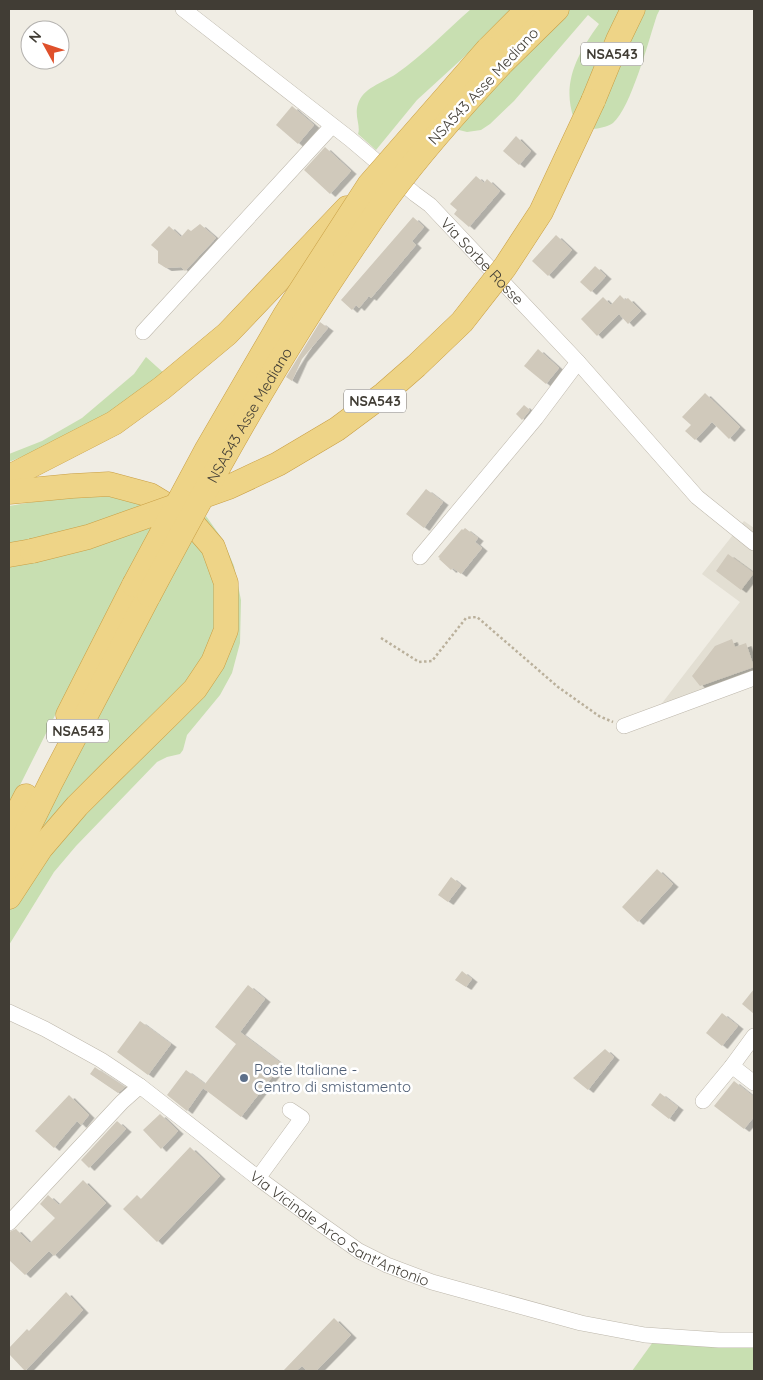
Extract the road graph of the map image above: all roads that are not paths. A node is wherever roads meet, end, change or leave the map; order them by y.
1 (183, 9) edge
2 (528, 9) edge
3 (557, 9) edge
4 (633, 9) edge
5 (494, 57) junction
6 (332, 126) junction
7 (369, 185) junction
8 (143, 332) dead end
9 (578, 362) junction
10 (9, 477) edge
11 (9, 492) edge
12 (754, 543) edge
13 (9, 554) edge
14 (420, 558) dead end
15 (142, 590) junction
16 (754, 678) edge
17 (624, 726) road end
18 (9, 830) edge
19 (9, 867) edge
20 (9, 897) edge
21 (9, 1012) edge
22 (754, 1036) edge
23 (732, 1066) junction
24 (754, 1083) edge
25 (140, 1086) junction
26 (703, 1101) dead end
27 (290, 1110) dead end
28 (258, 1178) junction
29 (9, 1223) edge
30 (754, 1340) edge

1 - 6 street, Via Sorbe Rosse
2 - 5 highway, NSA543 Asse Mediano / NSA543
3 - 5 highway, NSA543 Asse Mediano / NSA543
4 - 13 highway, NSA543, bridge
5 - 7 highway, NSA543 Asse Mediano / NSA543, bridge
5 - 15 highway, NSA543 Asse Mediano / NSA543, bridge
6 - 8 street
6 - 9 street, Via Sorbe Rosse
7 - 10 highway, NSA543, bridge
7 - 15 highway, NSA543 Asse Mediano / NSA543, bridge
9 - 12 street, Via Sorbe Rosse
9 - 14 street
11 - 20 highway, NSA543
15 - 18 highway, NSA543 Asse Mediano / NSA543
15 - 19 highway, NSA543 Asse Mediano / NSA543
16 - 17 street
21 - 25 street, Via Vicinale Arco Sant'Antonio
22 - 23 street
23 - 24 street
23 - 26 street
25 - 28 street, Via Vicinale Arco Sant'Antonio
25 - 29 street
27 - 28 street
28 - 30 street, Via Vicinale Arco Sant'Antonio

